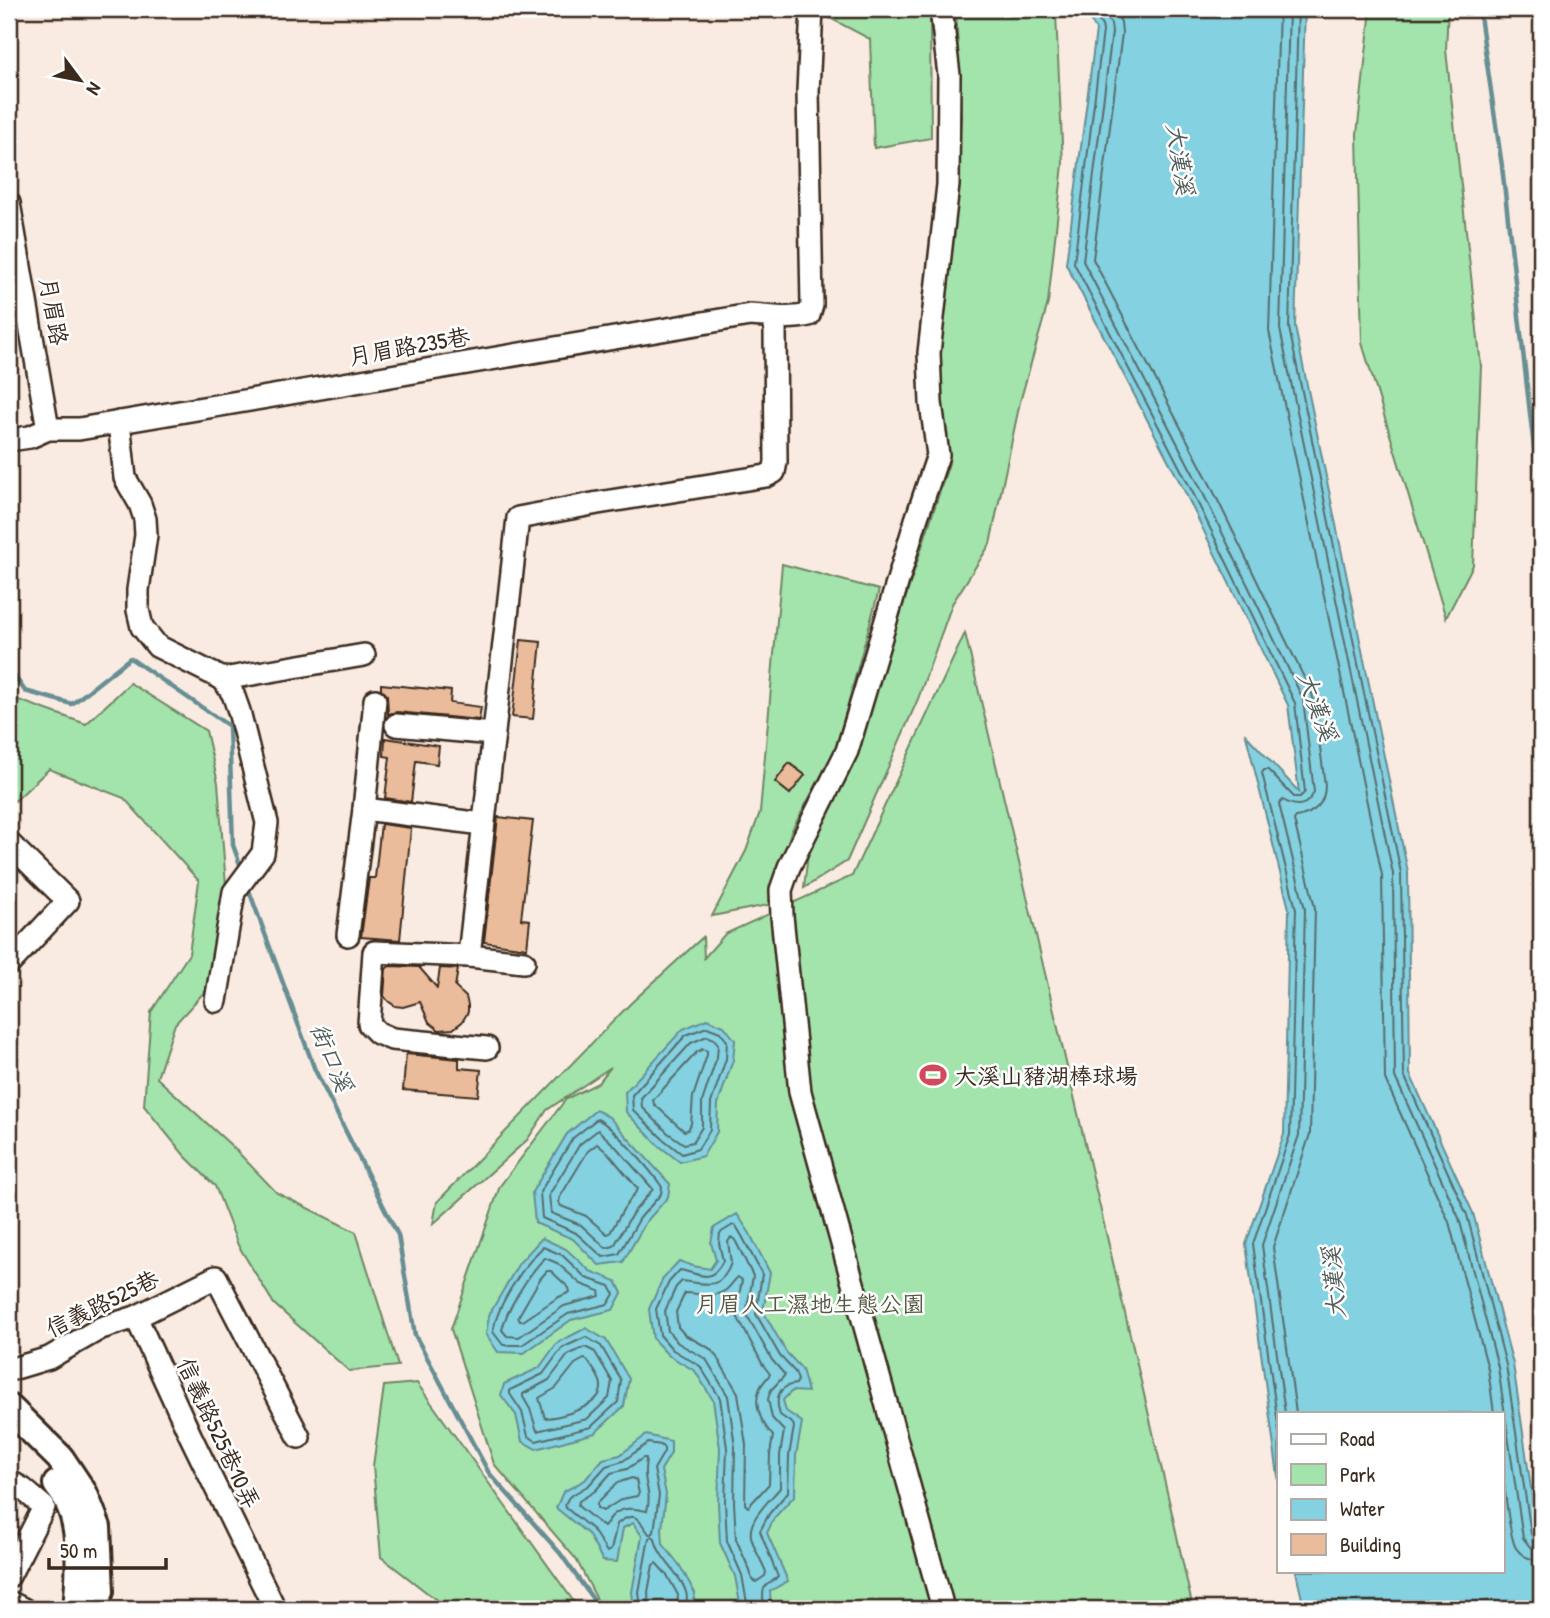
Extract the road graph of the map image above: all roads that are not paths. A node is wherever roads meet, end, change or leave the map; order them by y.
1 (812, 9) edge
2 (941, 9) edge
3 (9, 203) edge
4 (779, 319) junction
5 (120, 422) junction
6 (48, 429) junction
7 (9, 440) edge
8 (364, 655) dead end
9 (223, 679) junction
10 (375, 700) dead end
11 (396, 725) dead end
12 (493, 734) junction
13 (364, 809) junction
14 (483, 824) junction
15 (9, 843) edge
16 (348, 935) dead end
17 (469, 956) junction
18 (524, 962) dead end
19 (9, 964) edge
20 (215, 1001) dead end
21 (487, 1048) dead end
22 (136, 1317) junction
23 (9, 1370) edge
24 (9, 1408) edge
25 (9, 1431) edge
26 (299, 1437) dead end
27 (9, 1482) edge
28 (9, 1576) edge
29 (9, 1602) edge
30 (23, 1609) edge
31 (77, 1609) edge
32 (94, 1609) edge
33 (275, 1609) edge
34 (941, 1609) edge

1 - 4 street
2 - 34 street
3 - 6 street, 月眉路
4 - 5 street, 月眉路235巷
4 - 12 street
5 - 6 street, 月眉路235巷
5 - 9 street
6 - 7 street, 月眉路235巷
8 - 9 street
9 - 20 street
10 - 13 street
11 - 12 street
12 - 14 street
13 - 14 street
13 - 16 street
14 - 17 street
15 - 19 street
17 - 18 street
17 - 21 street
22 - 23 street, 信義路525巷
22 - 26 street, 信義路525巷
22 - 33 street, 信義路525巷10弄
24 - 32 main road
25 - 31 main road
27 - 28 street
29 - 30 street

